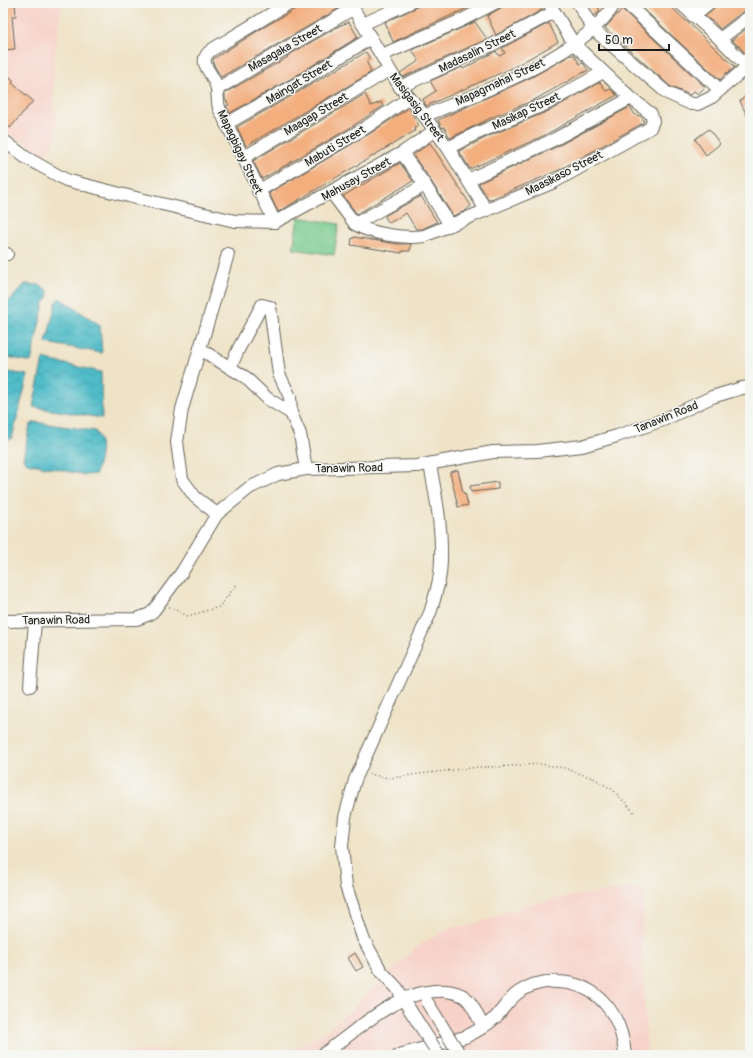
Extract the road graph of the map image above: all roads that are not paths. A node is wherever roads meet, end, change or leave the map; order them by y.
1 (289, 3) edge
2 (409, 3) edge
3 (495, 3) edge
4 (578, 3) edge
5 (615, 3) edge
6 (626, 3) edge
7 (680, 3) edge
8 (709, 3) edge
9 (352, 6) edge
10 (551, 8) edge
11 (693, 16) junction
12 (750, 16) edge
13 (363, 24) junction
14 (593, 29) junction
15 (371, 38) junction
16 (720, 39) junction
17 (574, 44) junction
18 (382, 55) junction
19 (749, 65) edge
20 (389, 70) junction
21 (603, 72) junction
22 (400, 87) junction
23 (217, 89) junction
24 (720, 90) junction
25 (409, 98) junction
26 (631, 98) junction
27 (424, 116) junction
28 (226, 124) junction
29 (434, 131) junction
30 (3, 140) edge
31 (448, 148) junction
32 (402, 153) junction
33 (243, 158) junction
34 (468, 180) junction
35 (425, 185) junction
36 (258, 191) junction
37 (331, 192) junction
38 (486, 210) junction
39 (275, 222) junction
40 (355, 224) junction
41 (450, 225) junction
42 (228, 254) dead end
43 (200, 349) junction
44 (230, 368) junction
45 (750, 387) edge
46 (291, 413) junction
47 (430, 465) junction
48 (306, 469) junction
49 (218, 514) junction
50 (3, 620) edge
51 (35, 621) junction
52 (30, 686) dead end
53 (397, 988) junction
54 (416, 994) junction
55 (404, 998) junction
56 (483, 1026) junction
57 (322, 1055) edge
58 (399, 1055) edge
59 (439, 1055) edge
60 (460, 1055) edge
61 (625, 1055) edge

1 - 23 street, Mapagbigay Street
2 - 13 street
3 - 18 street
4 - 14 street
5 - 14 street, Mapagmahal Street
6 - 24 street
7 - 11 street
8 - 11 street
9 - 13 street, Masigasig Street
9 - 23 street, Masagaka Street
10 - 17 street, Maasikaso Street
10 - 22 street, Madasalin Street
11 - 16 street
12 - 16 street
13 - 15 street, Masigasig Street
14 - 17 street, Mapagmahal Street
14 - 24 street
15 - 18 street, Masigasig Street
15 - 28 street, Maingat Street
16 - 19 street
17 - 21 street, Maasikaso Street
17 - 27 street, Mapagmahal Street
18 - 20 street, Masigasig Street
19 - 24 street
20 - 22 street, Masigasig Street
20 - 33 street, Maagap Street
21 - 26 street, Maasikaso Street
21 - 31 street, Masikap Street
22 - 25 street, Masigasig Street
23 - 28 street, Mapagbigay Street
25 - 27 street, Masigasig Street
25 - 36 street, Mabuti Street
26 - 34 street
26 - 38 street, Maasikaso Street
27 - 29 street, Masigasig Street
28 - 33 street, Mapagbigay Street
29 - 31 street, Masigasig Street
29 - 32 street, Mahusay Street
30 - 39 street
31 - 34 street, Masigasig Street
32 - 35 street
32 - 37 street, Mahusay Street
33 - 36 street, Mapagbigay Street
34 - 38 street, Masigasig Street
35 - 40 street
35 - 41 street
36 - 39 street, Mapagbigay Street
37 - 39 street, Mahusay Street
37 - 40 street
38 - 41 street, Maasikaso Street
40 - 41 street, Maasikaso Street
42 - 43 street
43 - 44 street
43 - 49 street
44 - 46 street
44 - 46 street
45 - 47 street, Tanawin Road
46 - 48 street
47 - 48 street, Tanawin Road
47 - 53 street
48 - 49 street, Tanawin Road
49 - 51 street, Tanawin Road
50 - 51 street, Tanawin Road
51 - 52 street
53 - 54 street
53 - 55 street
54 - 55 street
54 - 56 street
54 - 60 street, bridge
55 - 57 street
55 - 59 street, bridge
56 - 58 street
56 - 61 street

